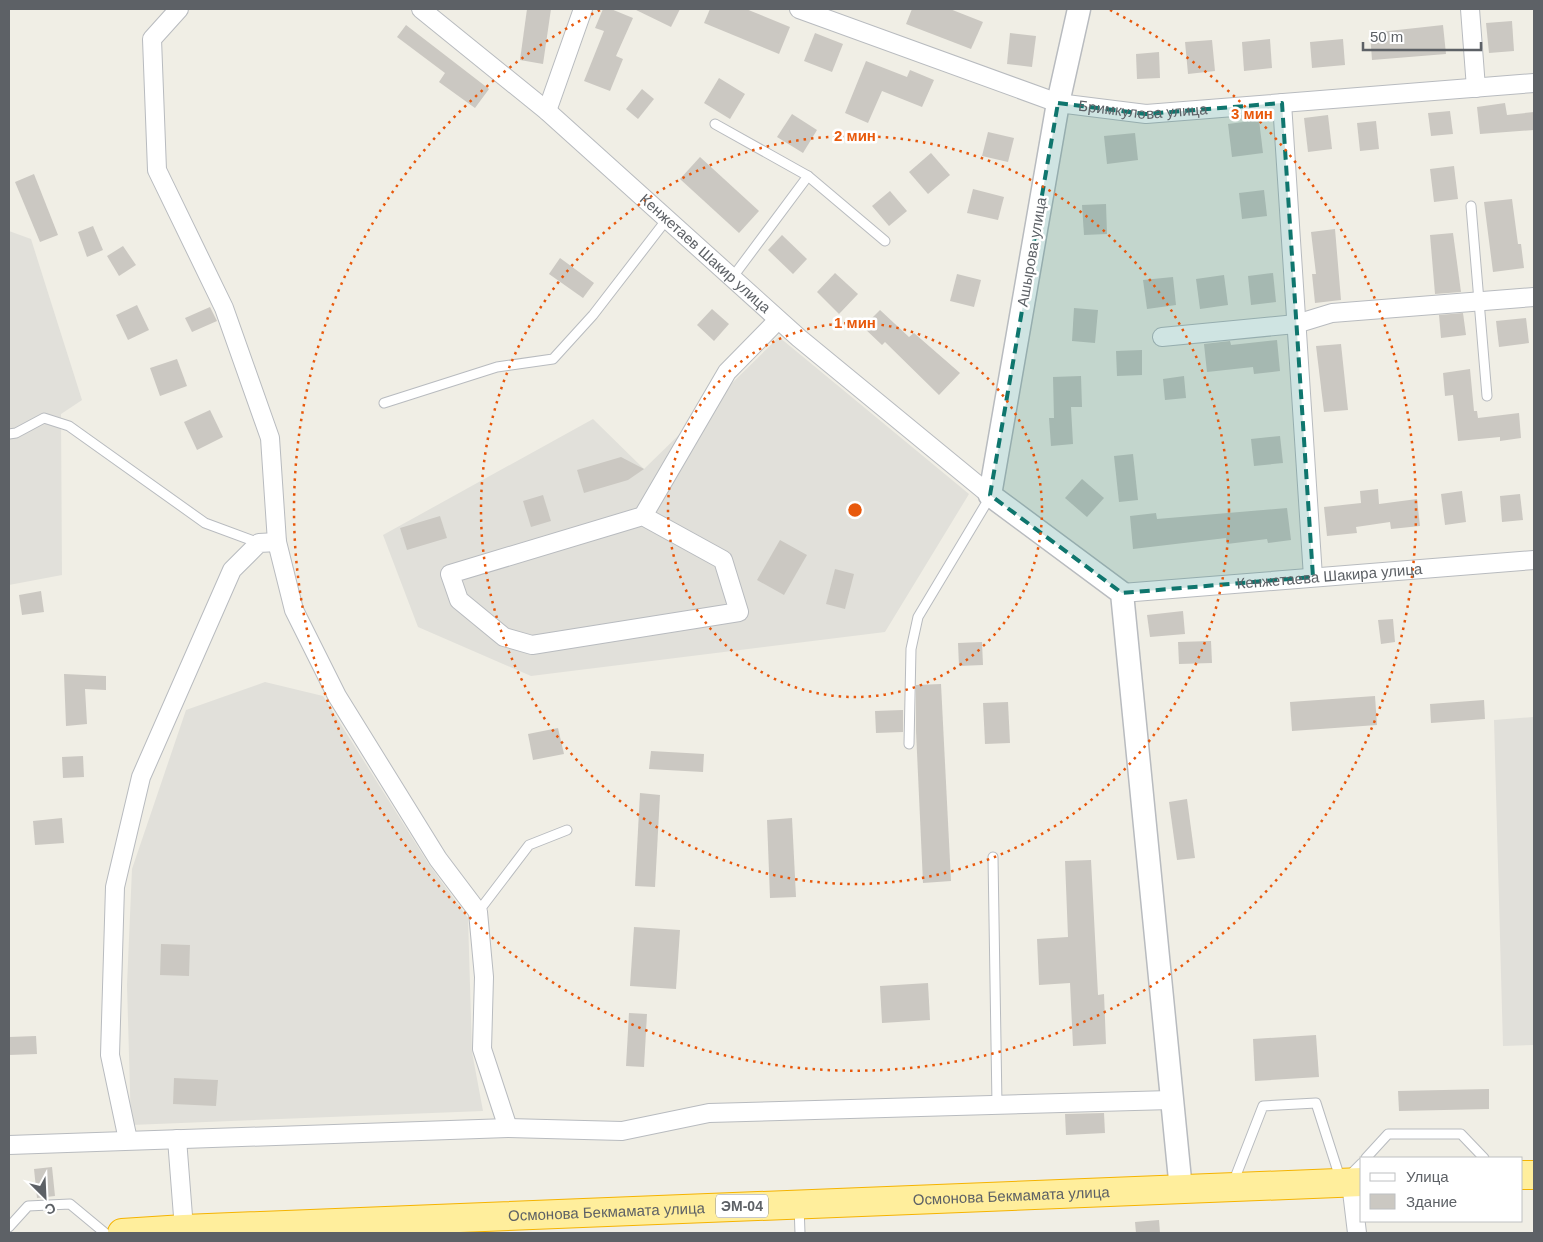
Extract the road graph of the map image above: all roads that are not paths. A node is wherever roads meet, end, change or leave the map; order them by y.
1 (179, 9) edge
2 (421, 9) edge
3 (583, 9) edge
4 (798, 9) edge
5 (1078, 9) edge
6 (1470, 9) edge
7 (1534, 83) edge
8 (1476, 88) junction
9 (1282, 103) junction
10 (1058, 104) junction
11 (547, 111) junction
12 (715, 124) dead end
13 (808, 176) junction
14 (1471, 206) dead end
15 (667, 219) junction
16 (885, 241) dead end
17 (732, 278) junction
18 (1534, 297) edge
19 (1479, 301) junction
20 (778, 320) junction
21 (1296, 324) junction
22 (1162, 337) dead end
23 (1487, 396) dead end
24 (384, 403) dead end
25 (9, 434) edge
26 (990, 495) junction
27 (642, 516) junction
28 (277, 542) junction
29 (259, 543) junction
30 (1534, 560) edge
31 (1313, 578) junction
32 (1122, 593) junction
33 (909, 744) dead end
34 (567, 830) dead end
35 (993, 857) dead end
36 (478, 912) junction
37 (1171, 1100) junction
38 (997, 1105) junction
39 (508, 1128) junction
40 (177, 1139) junction
41 (128, 1140) junction
42 (9, 1144) edge
43 (1367, 1157) edge
44 (1483, 1157) edge
45 (1354, 1178) edge
46 (1231, 1188) junction
47 (1181, 1190) junction
48 (799, 1204) junction
49 (9, 1227) edge
50 (184, 1229) junction
51 (260, 1230) edge
52 (105, 1233) edge
53 (122, 1233) edge
54 (800, 1233) edge
55 (1357, 1233) edge

1 - 28 street
2 - 11 street, Кенжетаев Шакир улица
3 - 11 street
4 - 10 street, Бримкулова улица
5 - 10 street, Ашырова улица
6 - 8 street
7 - 8 street, Бримкулова улица
8 - 9 street, Бримкулова улица
9 - 10 street, Бримкулова улица
9 - 21 street
10 - 26 street, Ашырова улица
11 - 15 street, Кенжетаев Шакир улица
12 - 13 lane
13 - 16 lane
13 - 17 lane
14 - 19 lane
15 - 17 street, Кенжетаев Шакир улица
15 - 24 lane
17 - 20 street, Кенжетаев Шакир улица
18 - 19 street
19 - 21 street
19 - 23 lane
20 - 26 street, Кенжетаев Шакир улица
20 - 27 street
21 - 22 street
21 - 31 street
25 - 29 lane
26 - 32 street
26 - 33 lane
27 - 27 street
28 - 29 street
28 - 36 street
29 - 41 street
30 - 31 street, Кенжетаева Шакира улица
31 - 32 street, Кенжетаева Шакира улица
32 - 37 street
34 - 36 lane
35 - 38 lane
36 - 39 street
37 - 38 street
37 - 47 street
38 - 39 street
39 - 40 street
40 - 41 street
40 - 50 street
41 - 42 street
43 - 44 lane
45 - 46 highway, Осмонова Бекмамата улица / ЭМ-04
45 - 46 lane
45 - 55 street
46 - 47 highway, Осмонова Бекмамата улица / ЭМ-04
47 - 48 highway, Осмонова Бекмамата улица / ЭМ-04
48 - 51 highway, Осмонова Бекмамата улица / ЭМ-04
48 - 54 lane
49 - 52 lane
50 - 51 highway, Осмонова Бекмамата улица / ЭМ-04
50 - 53 highway, Осмонова Бекмамата улица / ЭМ-04

